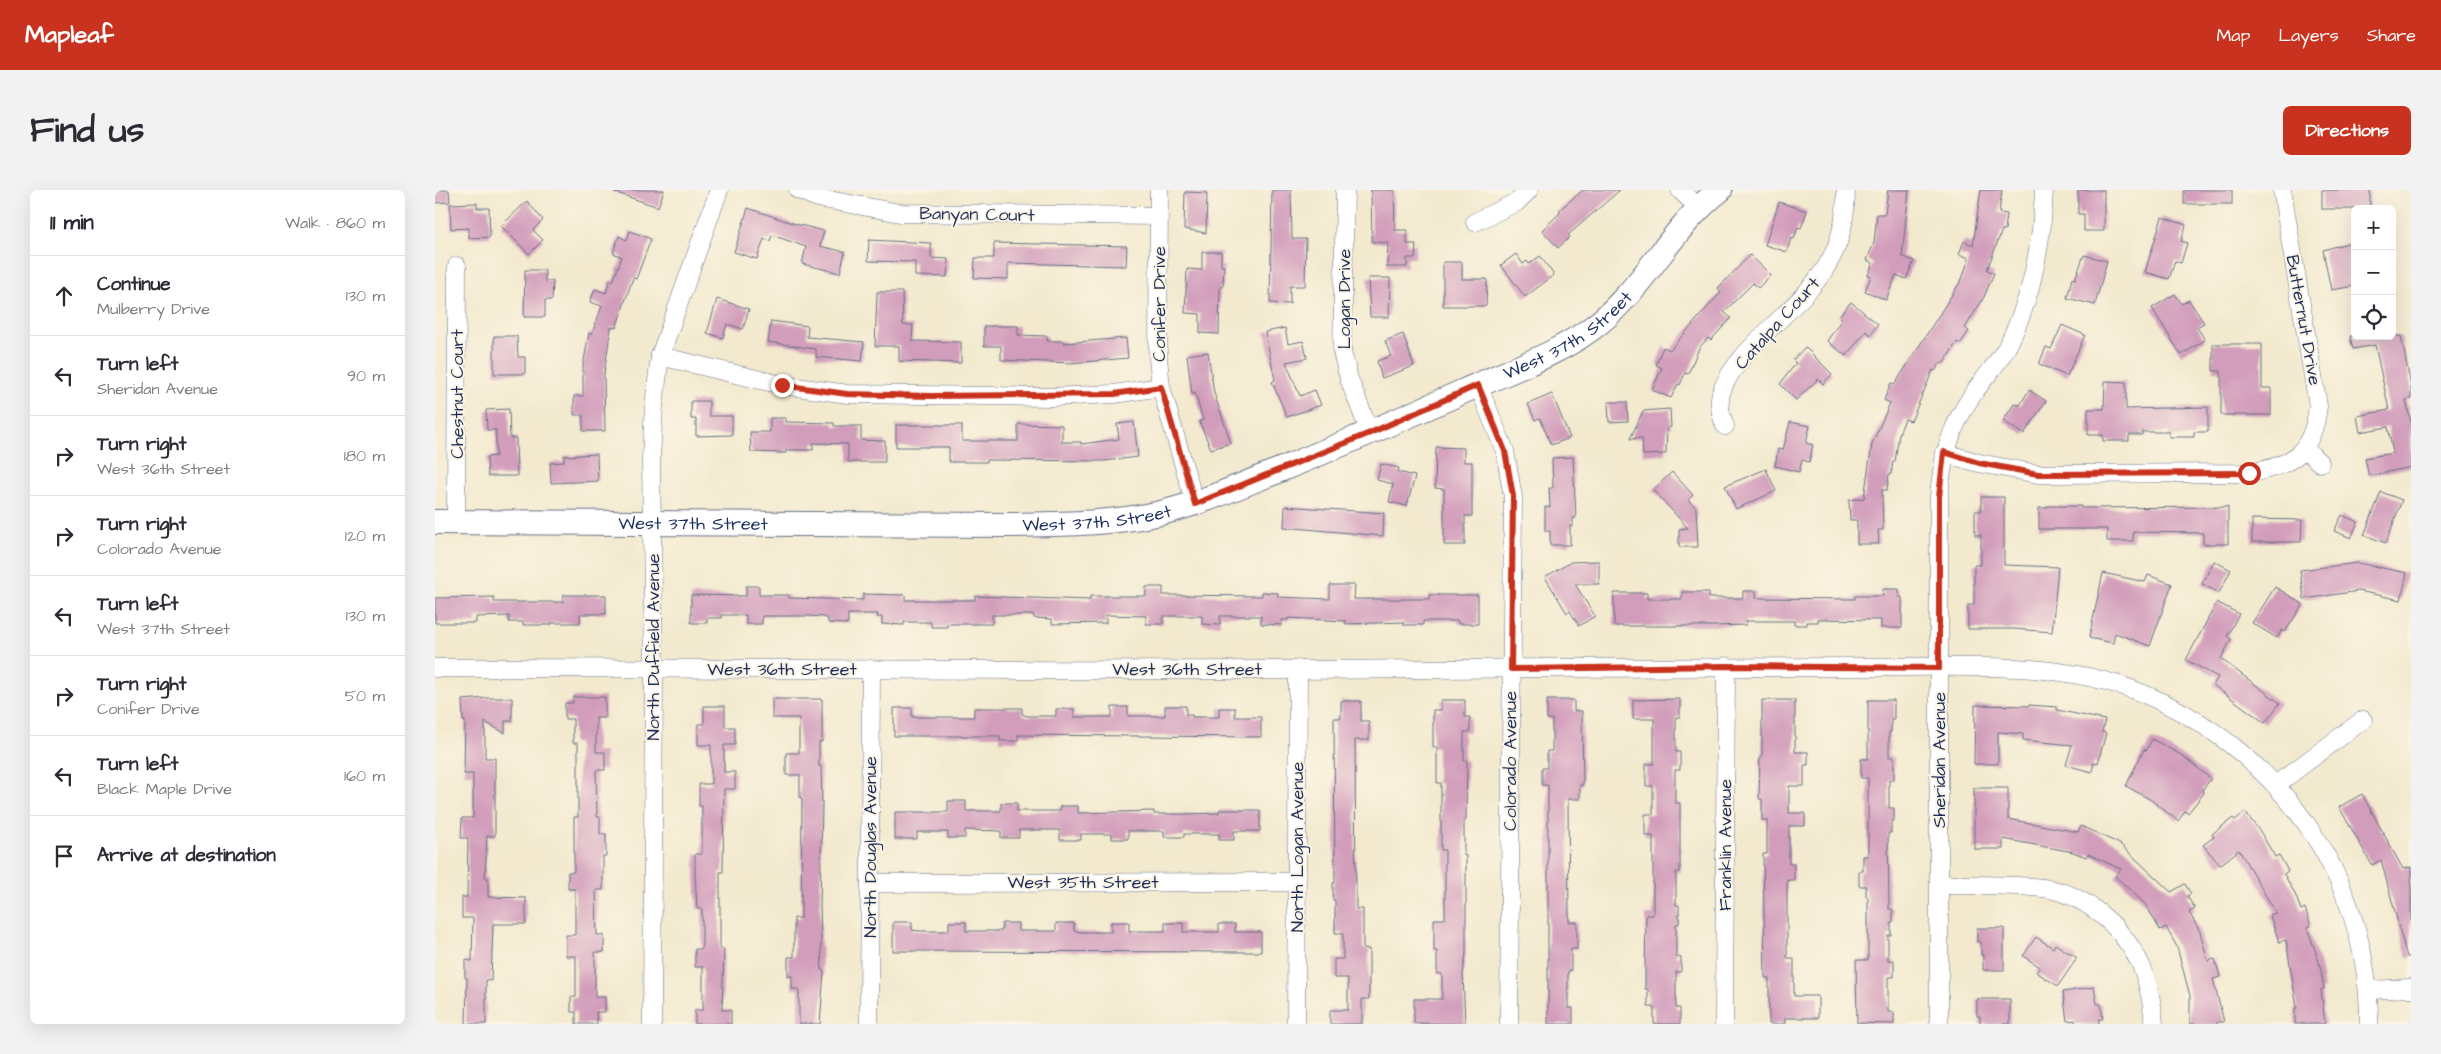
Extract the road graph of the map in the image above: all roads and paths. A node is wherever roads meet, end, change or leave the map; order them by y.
1 (719, 190) edge
2 (798, 190) edge
3 (1159, 190) edge
4 (1345, 190) edge
5 (1529, 190) edge
6 (1680, 190) edge
7 (1719, 190) edge
8 (1846, 190) edge
9 (2044, 190) edge
10 (2282, 190) edge
11 (1698, 207) junction
12 (1158, 216) junction
13 (1475, 222) dead end
14 (457, 266) dead end
15 (660, 356) junction
16 (1478, 385) junction
17 (1161, 387) junction
18 (1725, 426) dead end
19 (1370, 433) junction
20 (2305, 449) junction
21 (1944, 452) junction
22 (2320, 463) dead end
23 (1195, 504) junction
24 (445, 522) edge
25 (653, 523) junction
26 (1725, 666) junction
27 (435, 668) edge
28 (654, 668) junction
29 (1939, 668) junction
30 (871, 669) junction
31 (1298, 669) junction
32 (1511, 669) junction
33 (2363, 720) dead end
34 (2277, 784) junction
35 (1296, 882) junction
36 (870, 883) junction
37 (1940, 885) junction
38 (2411, 988) edge
39 (2369, 990) junction
40 (652, 1024) edge
41 (869, 1024) edge
42 (1296, 1024) edge
43 (1509, 1024) edge
44 (1724, 1024) edge
45 (1939, 1024) edge
46 (2154, 1024) edge
47 (2369, 1024) edge

1 - 15 street, North Duffield Avenue
2 - 12 street, Banyan Court
3 - 12 street, Conifer Drive
4 - 19 street, Logan Drive
5 - 13 street
6 - 11 street
7 - 11 street, West 37th Street
8 - 18 street, Catalpa Court
9 - 21 street, Sheridan Avenue
10 - 20 street, Butternut Drive
11 - 16 street, West 37th Street
12 - 17 street, Conifer Drive
14 - 24 street, Chestnut Court
15 - 17 street
15 - 25 street, North Duffield Avenue
16 - 19 street, West 37th Street
16 - 32 street, Colorado Avenue
17 - 23 street, Conifer Drive
19 - 23 street, West 37th Street
20 - 21 street
20 - 22 street
21 - 29 street, Sheridan Avenue
23 - 25 street, West 37th Street
24 - 25 street, West 37th Street
25 - 28 street, North Duffield Avenue
26 - 29 street, West 36th Street
26 - 32 street, West 36th Street
26 - 44 street, Franklin Avenue
27 - 28 street, West 36th Street
28 - 30 street, West 36th Street
28 - 40 street, North Duffield Avenue
29 - 34 street
29 - 37 street, Sheridan Avenue
30 - 31 street, West 36th Street
30 - 36 street, North Douglas Avenue
31 - 32 street, West 36th Street
31 - 35 street, North Logan Avenue
32 - 43 street, Colorado Avenue
33 - 34 street
34 - 39 street
35 - 36 street, West 35th Street
35 - 42 street, North Logan Avenue
36 - 41 street, North Douglas Avenue
37 - 45 street, Sheridan Avenue
37 - 46 street
38 - 39 street
39 - 47 street

